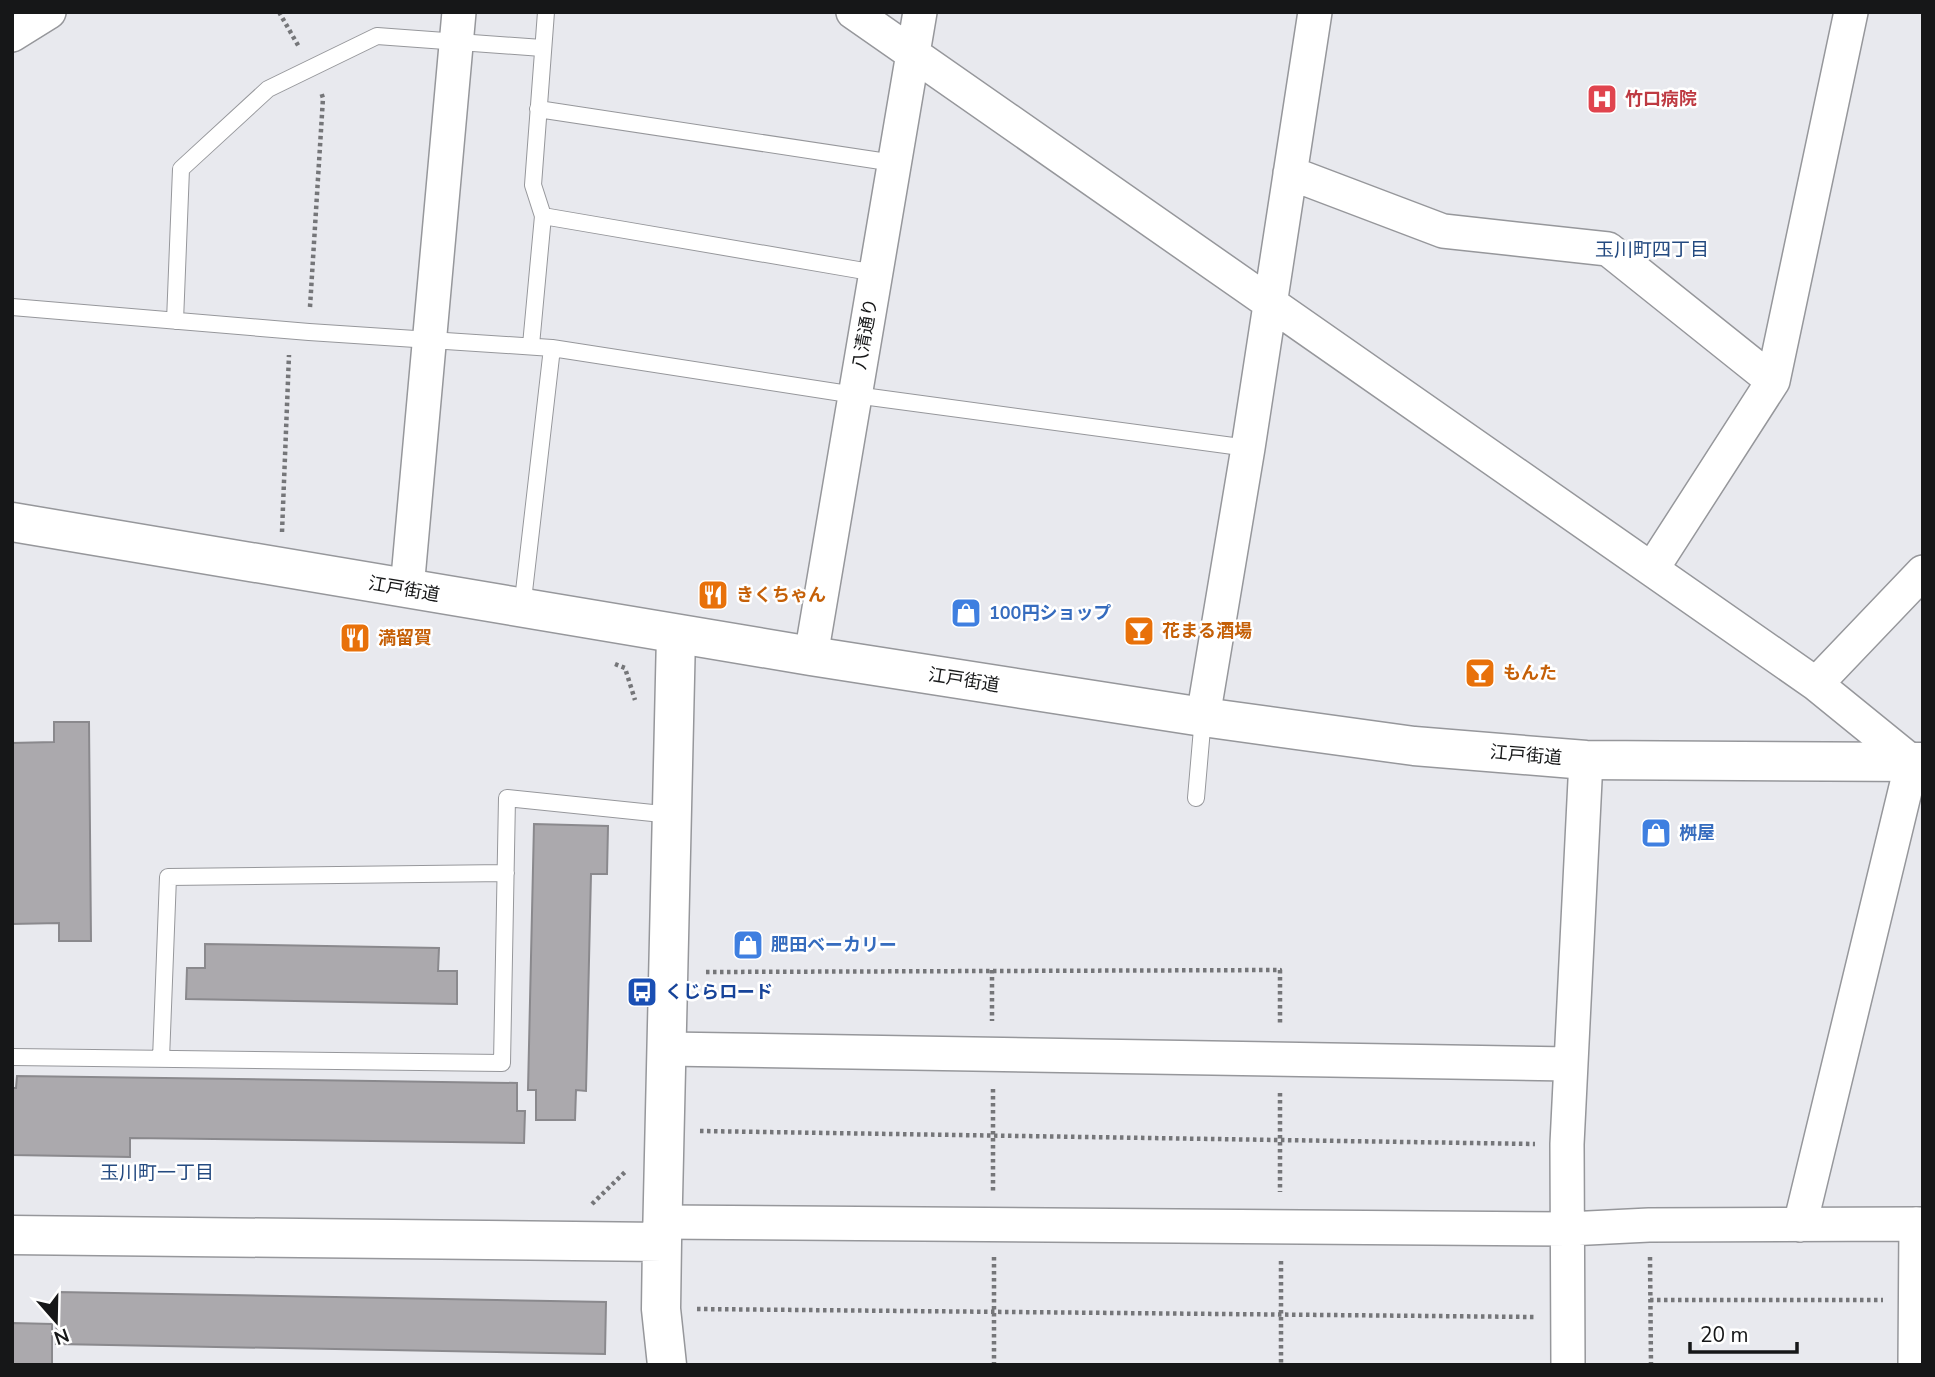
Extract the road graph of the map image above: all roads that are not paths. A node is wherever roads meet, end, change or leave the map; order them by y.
1 (50, 12) edge
2 (545, 12) edge
3 (852, 12) edge
4 (920, 12) edge
5 (1315, 12) edge
6 (1851, 12) edge
7 (458, 26) edge
8 (12, 35) edge
9 (542, 48) junction
10 (913, 54) junction
11 (538, 109) junction
12 (894, 163) junction
13 (1290, 173) junction
14 (543, 216) junction
15 (876, 272) junction
16 (1268, 304) junction
17 (12, 307) edge
18 (175, 321) junction
19 (431, 338) junction
20 (531, 345) junction
21 (552, 348) junction
22 (1773, 381) junction
23 (855, 395) junction
24 (1248, 448) junction
25 (12, 522) edge
26 (1652, 569) junction
27 (1923, 572) edge
28 (407, 589) junction
29 (522, 609) junction
30 (676, 635) junction
31 (811, 656) junction
32 (1816, 684) junction
33 (1203, 717) junction
34 (1586, 760) junction
35 (1917, 762) edge
36 (1196, 798) dead end
37 (672, 815) junction
38 (506, 873) junction
39 (667, 1049) junction
40 (12, 1056) edge
41 (161, 1059) junction
42 (1570, 1064) junction
43 (1919, 1224) edge
44 (1800, 1225) junction
45 (1568, 1229) junction
46 (662, 1232) junction
47 (12, 1235) edge
48 (667, 1365) edge
49 (1568, 1365) edge
50 (1915, 1365) edge

1 - 8 street
2 - 9 lane
3 - 10 street
4 - 10 street, 八清通り
5 - 13 street
6 - 22 street
7 - 9 lane
7 - 18 lane
7 - 19 street
9 - 11 lane
10 - 12 street, 八清通り
10 - 16 street
11 - 12 lane
11 - 14 lane
12 - 15 street, 八清通り
13 - 16 street
13 - 22 street
14 - 15 lane
14 - 20 lane
15 - 23 street, 八清通り
16 - 24 street
16 - 26 street
17 - 18 lane
18 - 19 lane
19 - 20 lane
19 - 28 street
20 - 21 lane
21 - 23 lane
21 - 29 lane
22 - 26 street
23 - 24 lane
23 - 31 street, 八清通り
24 - 33 street
25 - 28 main road, 江戸街道
26 - 32 street
27 - 32 street
28 - 29 main road, 江戸街道
29 - 30 main road, 江戸街道
30 - 31 main road, 江戸街道
30 - 37 main road
31 - 33 main road, 江戸街道
32 - 35 street
33 - 34 main road, 江戸街道
33 - 36 lane
34 - 35 main road, 江戸街道
34 - 42 street
35 - 44 street
37 - 38 lane
37 - 39 main road
38 - 41 lane
38 - 41 lane
39 - 42 street
39 - 46 main road
40 - 41 lane
42 - 45 street
43 - 44 street
43 - 50 street
44 - 45 street
45 - 46 street
45 - 49 street
46 - 47 main road
46 - 48 main road

